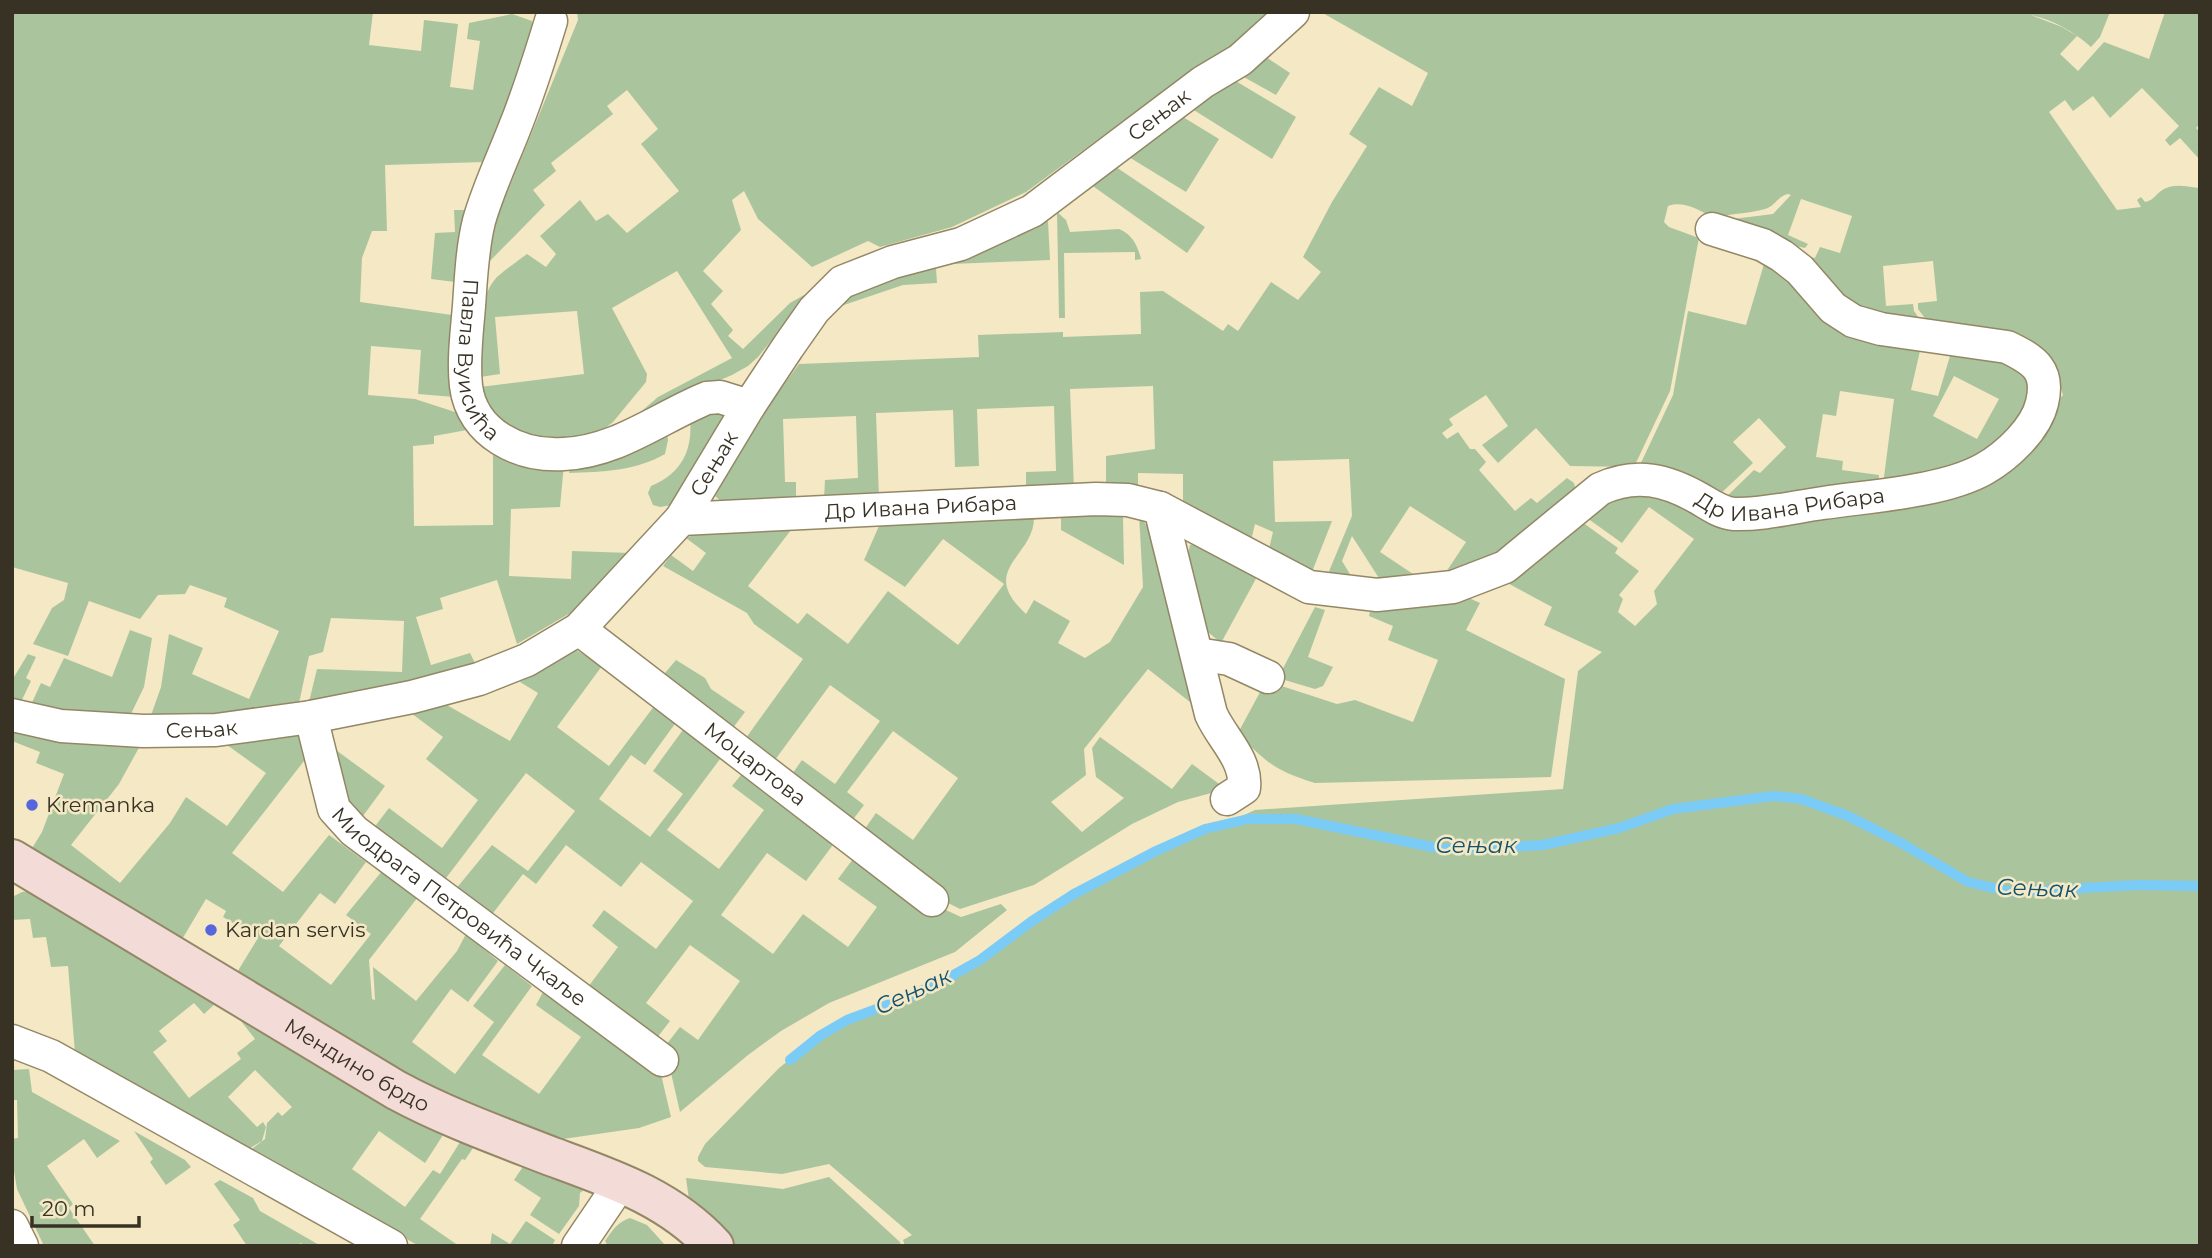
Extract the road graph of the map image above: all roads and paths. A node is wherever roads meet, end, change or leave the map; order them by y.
1 (1293, 12) edge
2 (551, 21) dead end
3 (1712, 229) dead end
4 (749, 406) junction
5 (1160, 508) junction
6 (681, 519) junction
7 (579, 629) junction
8 (1197, 654) junction
9 (1268, 677) dead end
10 (12, 715) edge
11 (311, 717) junction
12 (1227, 799) dead end
13 (12, 859) edge
14 (932, 900) dead end
15 (12, 1041) edge
16 (662, 1060) dead end
17 (620, 1184) junction
18 (12, 1226) edge
19 (22, 1246) edge
20 (391, 1246) edge
21 (579, 1246) edge
22 (714, 1246) edge

1 - 4 street, Сењак
2 - 4 street, Павла Вуисића
3 - 5 street, Др Ивана Рибара
4 - 6 street, Сењак
5 - 6 street, Др Ивана Рибара
5 - 8 street
6 - 7 street, Сењак
7 - 11 street, Сењак
7 - 14 street, Моцартова
8 - 9 street
8 - 12 street
10 - 11 street, Сењак
11 - 16 street, Миодрага Петровића Чкаље
13 - 17 street, Мендино брдо
15 - 20 street
17 - 21 street
17 - 22 street, Мендино брдо
18 - 19 street

